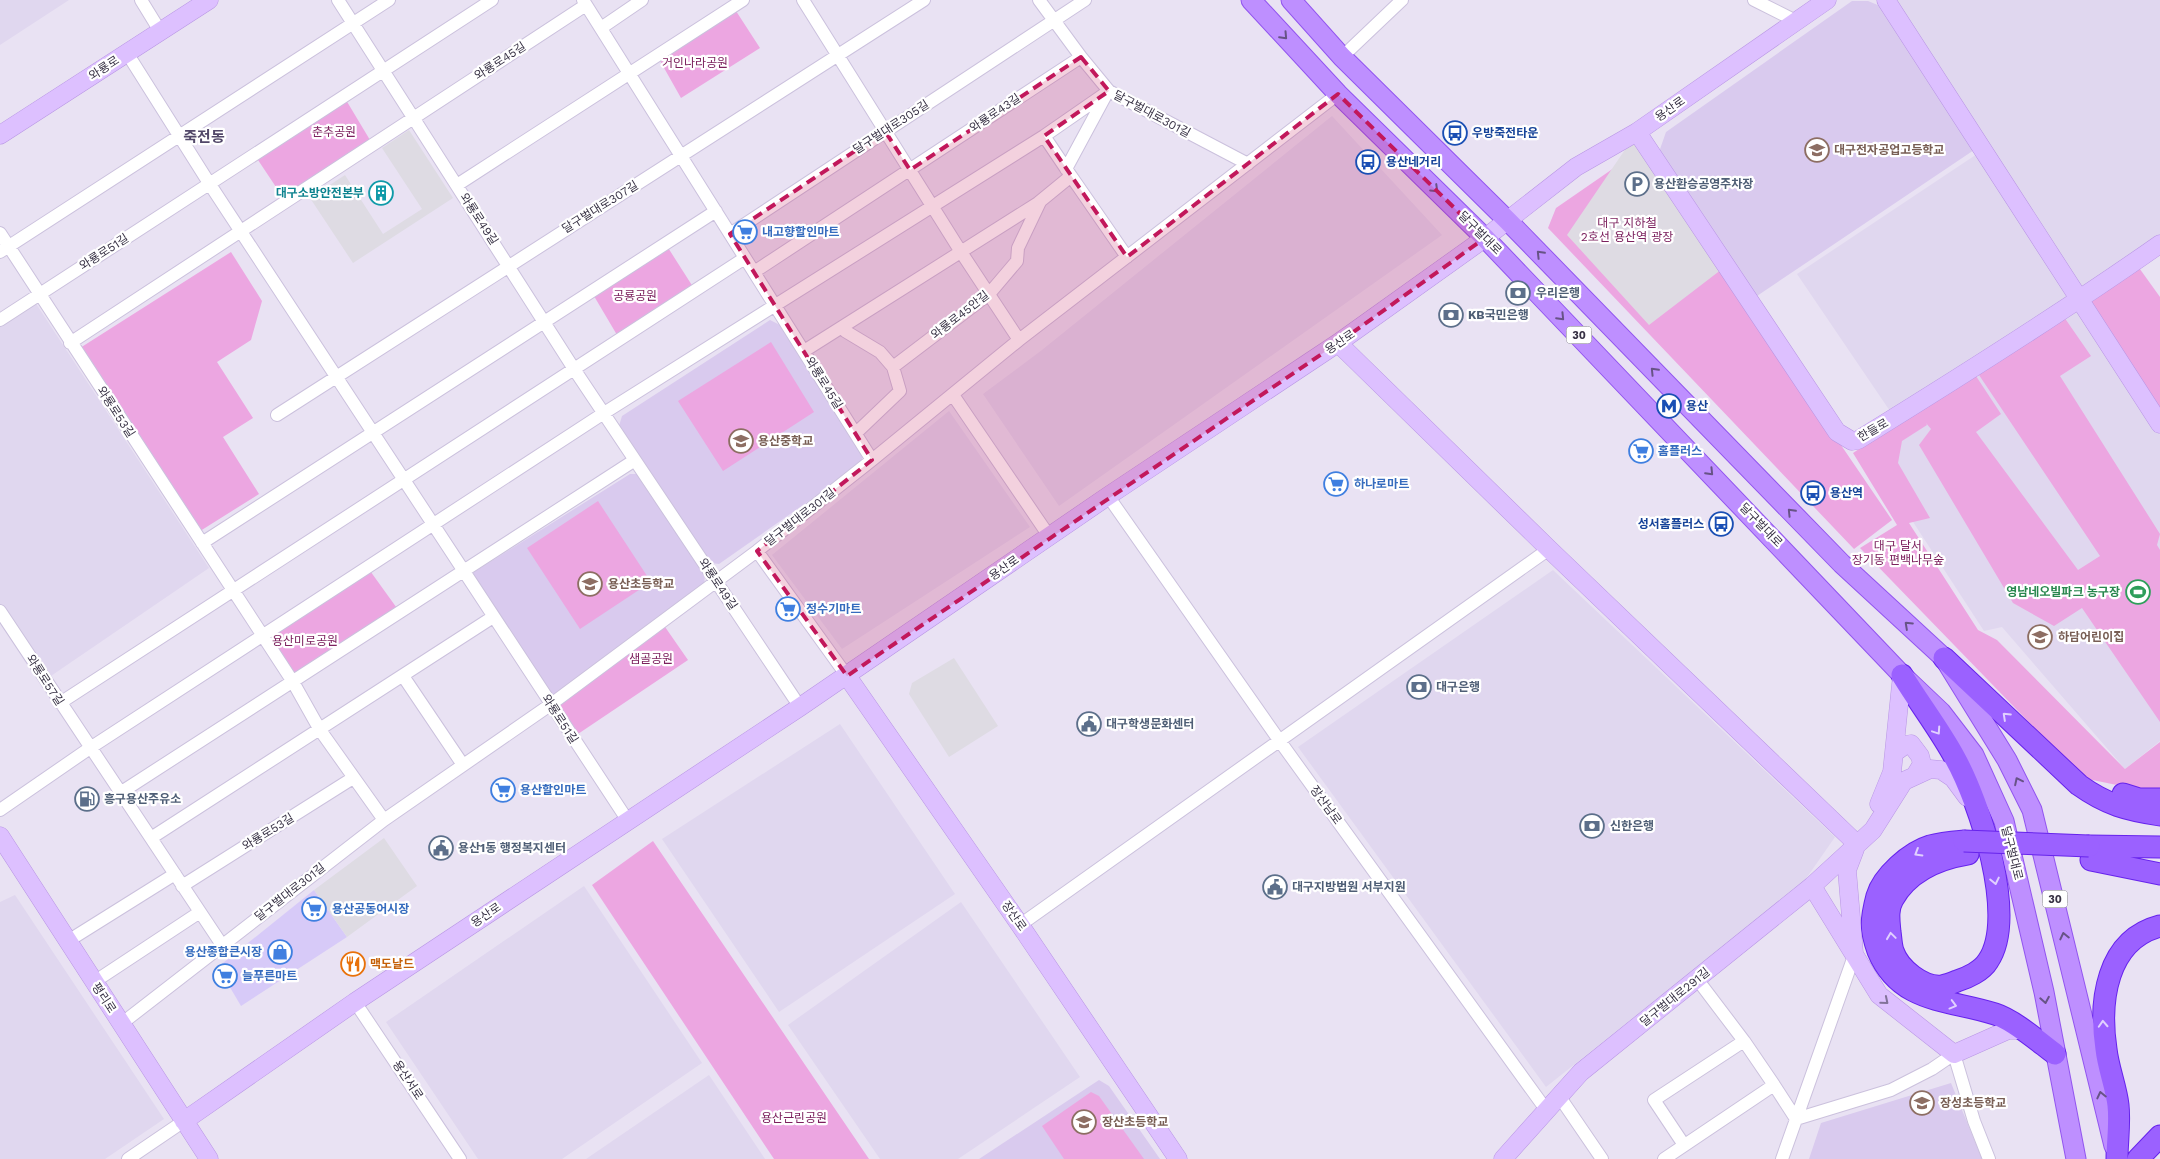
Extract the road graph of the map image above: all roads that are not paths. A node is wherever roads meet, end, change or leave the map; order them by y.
1 (140, 0) edge
2 (209, 0) edge
3 (338, 0) edge
4 (389, 0) edge
5 (492, 0) edge
6 (642, 0) edge
7 (743, 0) edge
8 (803, 0) edge
9 (924, 0) edge
10 (1039, 0) edge
11 (1085, 0) edge
12 (1251, 0) edge
13 (1291, 0) edge
14 (1402, 0) edge
15 (1754, 0) edge
16 (1826, 0) edge
17 (1886, 0) edge
18 (585, 3) edge
19 (1053, 21) junction
20 (1796, 21) junction
21 (353, 23) junction
22 (601, 28) junction
23 (160, 31) junction
24 (127, 53) junction
25 (838, 55) junction
26 (1080, 57) junction
27 (1342, 57) junction
28 (383, 70) junction
29 (629, 72) junction
30 (1109, 91) junction
31 (1338, 94) junction
32 (414, 118) junction
33 (885, 131) junction
34 (1637, 132) junction
35 (180, 134) junction
36 (0, 135) edge
37 (1044, 136) junction
38 (681, 156) junction
39 (1248, 164) junction
40 (910, 170) junction
41 (1068, 173) junction
42 (209, 183) junction
43 (457, 185) junction
44 (1040, 201) junction
45 (933, 206) junction
46 (716, 211) junction
47 (1508, 221) junction
48 (240, 230) junction
49 (0, 233) edge
50 (730, 234) junction
51 (1485, 238) junction
52 (2160, 244) edge
53 (4, 249) edge
54 (961, 252) junction
55 (1127, 257) junction
56 (745, 258) junction
57 (508, 265) junction
58 (754, 272) junction
59 (40, 294) junction
60 (988, 294) junction
61 (2080, 300) junction
62 (775, 306) junction
63 (0, 320) edge
64 (545, 321) junction
65 (842, 327) junction
66 (1019, 340) junction
67 (70, 343) junction
68 (1338, 343) junction
69 (804, 351) junction
70 (893, 367) junction
71 (574, 369) junction
72 (335, 376) junction
73 (953, 395) junction
74 (604, 413) junction
75 (276, 415) dead end
76 (2160, 424) edge
77 (373, 432) junction
78 (856, 434) junction
79 (635, 460) junction
80 (872, 460) junction
81 (403, 478) junction
82 (1108, 496) junction
83 (433, 524) junction
84 (1050, 536) junction
85 (202, 543) junction
86 (1549, 550) junction
87 (756, 551) junction
88 (463, 570) junction
89 (715, 581) junction
90 (233, 590) junction
91 (0, 611) edge
92 (493, 617) junction
93 (263, 635) junction
94 (1944, 658) junction
95 (1902, 675) junction
96 (403, 676) junction
97 (847, 676) junction
98 (293, 682) junction
99 (60, 703) junction
100 (550, 705) junction
101 (800, 707) junction
102 (320, 730) junction
103 (1279, 740) junction
104 (90, 748) junction
105 (1894, 753) junction
106 (2057, 764) junction
107 (463, 765) junction
108 (1916, 774) junction
109 (353, 778) junction
110 (120, 793) junction
111 (2160, 798) edge
112 (0, 810) edge
113 (2160, 815) edge
114 (384, 820) junction
115 (628, 821) junction
116 (1982, 822) junction
117 (0, 836) edge
118 (151, 838) junction
119 (1857, 844) junction
120 (1966, 847) junction
121 (2160, 847) edge
122 (2090, 853) junction
123 (2160, 860) edge
124 (175, 874) junction
125 (2160, 874) edge
126 (182, 886) junction
127 (1812, 886) junction
128 (200, 912) junction
129 (1020, 924) junction
130 (2160, 926) edge
131 (68, 942) junction
132 (222, 945) junction
133 (1854, 956) junction
134 (1697, 979) junction
135 (94, 982) junction
136 (355, 1002) junction
137 (121, 1024) junction
138 (2021, 1030) junction
139 (1744, 1041) junction
140 (1954, 1054) junction
141 (2055, 1054) junction
142 (1774, 1085) junction
143 (1559, 1096) junction
144 (1547, 1111) junction
145 (1796, 1118) junction
146 (184, 1121) junction
147 (1684, 1145) junction
148 (2072, 1154) edge
149 (128, 1159) edge
150 (209, 1159) edge
151 (460, 1159) edge
152 (1178, 1159) edge
153 (1502, 1159) edge
154 (1602, 1159) edge
155 (1664, 1159) edge
156 (1782, 1159) edge
157 (1989, 1159) edge
158 (2117, 1159) edge

1 - 23 street
2 - 23 street, 와룡로
3 - 21 street, 와룡로49길
4 - 21 street
5 - 28 street
6 - 22 street
7 - 29 street
8 - 25 street
9 - 25 street, 달구벌대로307길
10 - 19 street
11 - 19 street, 달구벌대로305길
12 -> 31 main road, 달구벌대로 / 30
13 - 27 main road, 30
14 - 27 street
15 - 20 street
16 - 20 street, 용산로
17 - 61 street
18 - 22 street, 와룡로45길
18 - 32 street, 와룡로45길
19 - 26 street, 달구벌대로301길
19 - 33 street, 달구벌대로305길
20 - 34 street, 용산로
21 - 28 street, 와룡로49길
21 - 35 street
22 - 29 street, 와룡로45길
23 - 24 street, 와룡로
24 - 35 street, 와룡로51길
24 - 36 street, 와룡로
25 - 33 street
25 - 38 street, 달구벌대로307길
26 - 30 street, 달구벌대로301길
26 - 40 street, 와룡로43길
27 - 47 main road, 30
28 - 32 street, 와룡로49길
28 - 42 street
29 - 38 street, 와룡로45길
29 - 43 street
30 - 37 street
30 - 39 street, 달구벌대로301길
30 - 41 street
31 - 39 street, 달구벌대로301길
31 -> 51 main road, 달구벌대로 / 30
32 - 43 street, 와룡로49길
32 - 48 street
33 - 40 street
33 - 50 street, 달구벌대로305길
34 - 47 street, 용산로
34 - 61 street, 한들로
35 - 42 street, 와룡로51길
35 - 53 street
37 - 41 street
37 - 45 street
38 - 46 street, 와룡로45길
38 - 57 street, 달구벌대로307길
39 - 55 street, 달구벌대로301길
40 - 45 street
40 - 58 street, 와룡로43길
41 - 44 street
41 - 55 street
42 - 48 street, 와룡로51길
42 - 59 street, 와룡로51길
43 - 57 street, 와룡로49길
44 - 54 street
44 - 60 street, 와룡로45안길
45 - 54 street
45 - 62 street
46 - 50 street, 와룡로45길
46 - 64 street
47 - 51 street, 용산로
94 -> 47 main road, 30
48 - 67 street
48 - 72 street, 와룡로51길
49 - 53 street, 와룡로53길
50 - 56 street, 와룡로45길
51 - 68 street, 용산로
51 -> 95 main road, 달구벌대로 / 30
52 - 61 street, 한들로
53 - 59 street, 와룡로53길
54 - 60 street
54 - 65 street
55 - 66 street, 달구벌대로301길
56 - 58 street, 와룡로45길
56 - 71 street
57 - 64 street, 와룡로49길
57 - 72 street, 달구벌대로307길
58 - 62 street, 와룡로45길
59 - 63 street, 와룡로51길
59 - 67 street, 와룡로53길
60 - 66 street
60 - 70 street, 와룡로45안길
61 - 76 street
62 - 69 street, 와룡로45길
62 - 74 street
64 - 71 street, 와룡로49길
64 - 77 street
65 - 69 street
65 - 70 street
66 - 73 street, 달구벌대로301길
67 - 85 street, 와룡로53길
68 - 82 street, 용산로
68 - 86 street
69 - 78 street, 와룡로45길
70 - 78 street
71 - 74 street, 와룡로49길
71 - 81 street
72 - 75 street, 달구벌대로307길
72 - 77 street, 와룡로51길
73 - 80 street, 달구벌대로301길
73 - 84 street
74 - 79 street, 와룡로49길
74 - 83 street
77 - 81 street, 와룡로51길
77 - 85 street
78 - 80 street, 와룡로45길
79 - 88 street
79 - 89 street, 와룡로49길
80 - 87 street, 달구벌대로301길
81 - 83 street, 와룡로51길
81 - 90 street
82 - 84 street, 용산로
82 - 103 street, 장산남로
83 - 88 street, 와룡로51길
83 - 93 street
84 - 97 street, 용산로
85 - 90 street, 와룡로53길
86 - 103 street
86 - 119 street
87 - 89 street, 달구벌대로301길
87 - 97 street
88 - 92 street, 와룡로51길
88 - 98 street
89 - 100 street, 달구벌대로301길
89 - 101 street, 와룡로49길
90 - 93 street, 와룡로53길
90 - 99 street
91 - 99 street, 와룡로57길
92 - 96 street
92 - 100 street, 와룡로51길
93 - 98 street, 와룡로53길
93 - 104 street
106 -> 94 highway
158 -> 94 main road, 30
95 - 105 street
95 -> 116 highway
95 -> 141 main road, 달구벌대로 / 30
96 - 102 street
96 - 107 street
97 - 101 street, 용산로
97 - 129 street, 장산로
98 - 102 street, 와룡로53길
98 - 110 street
99 - 104 street, 와룡로57길
100 - 107 street, 달구벌대로301길
100 - 115 street, 와룡로51길
101 - 115 street, 용산로
102 - 109 street, 와룡로53길
102 - 118 street
103 - 129 street
103 - 144 street, 장산남로
104 - 110 street, 와룡로57길
104 - 112 street
105 - 108 street
105 - 119 street
106 - 111 highway
106 - 113 highway
107 - 114 street, 달구벌대로301길
108 - 116 street
108 - 119 street, 달구벌대로291길
109 - 114 street, 와룡로53길
109 - 126 street, 와룡로53길
110 - 118 street, 와룡로57길
114 - 132 street, 달구벌대로301길
115 - 136 street, 용산로
116 -> 120 highway
117 - 131 street, 평리로
118 - 124 street, 와룡로57길
119 - 127 street, 달구벌대로291길
119 - 133 street
120 - 122 highway, bridge
120 -> 138 highway
121 - 122 highway
122 - 123 highway
122 - 125 highway
124 - 126 street, 와룡로57길
124 - 131 street
126 - 128 street, 와룡로57길
127 - 133 street
127 - 134 street, 달구벌대로291길
128 - 132 street, 와룡로57길
128 - 135 street
129 - 152 street, 장산로
158 -> 130 highway
131 - 135 street, 평리로
132 - 137 street, 달구벌대로301길
133 -> 140 street
133 - 145 street
134 - 139 street
134 - 143 street, 달구벌대로291길
135 - 137 street, 평리로
136 - 146 street, 용산로
136 - 151 street, 용산서로
137 - 146 street, 평리로
138 - 140 street
138 - 141 highway
139 - 142 street
139 - 147 street
140 - 145 street
140 - 157 street
141 - 148 main road, 달구벌대로 / 30
142 - 145 street
142 - 147 street
143 - 144 street, 달구벌대로291길
143 - 154 street
144 - 153 street, 달구벌대로291길
145 - 156 street
146 - 149 street, 용산로
146 - 150 street, 평리로
147 - 155 street

